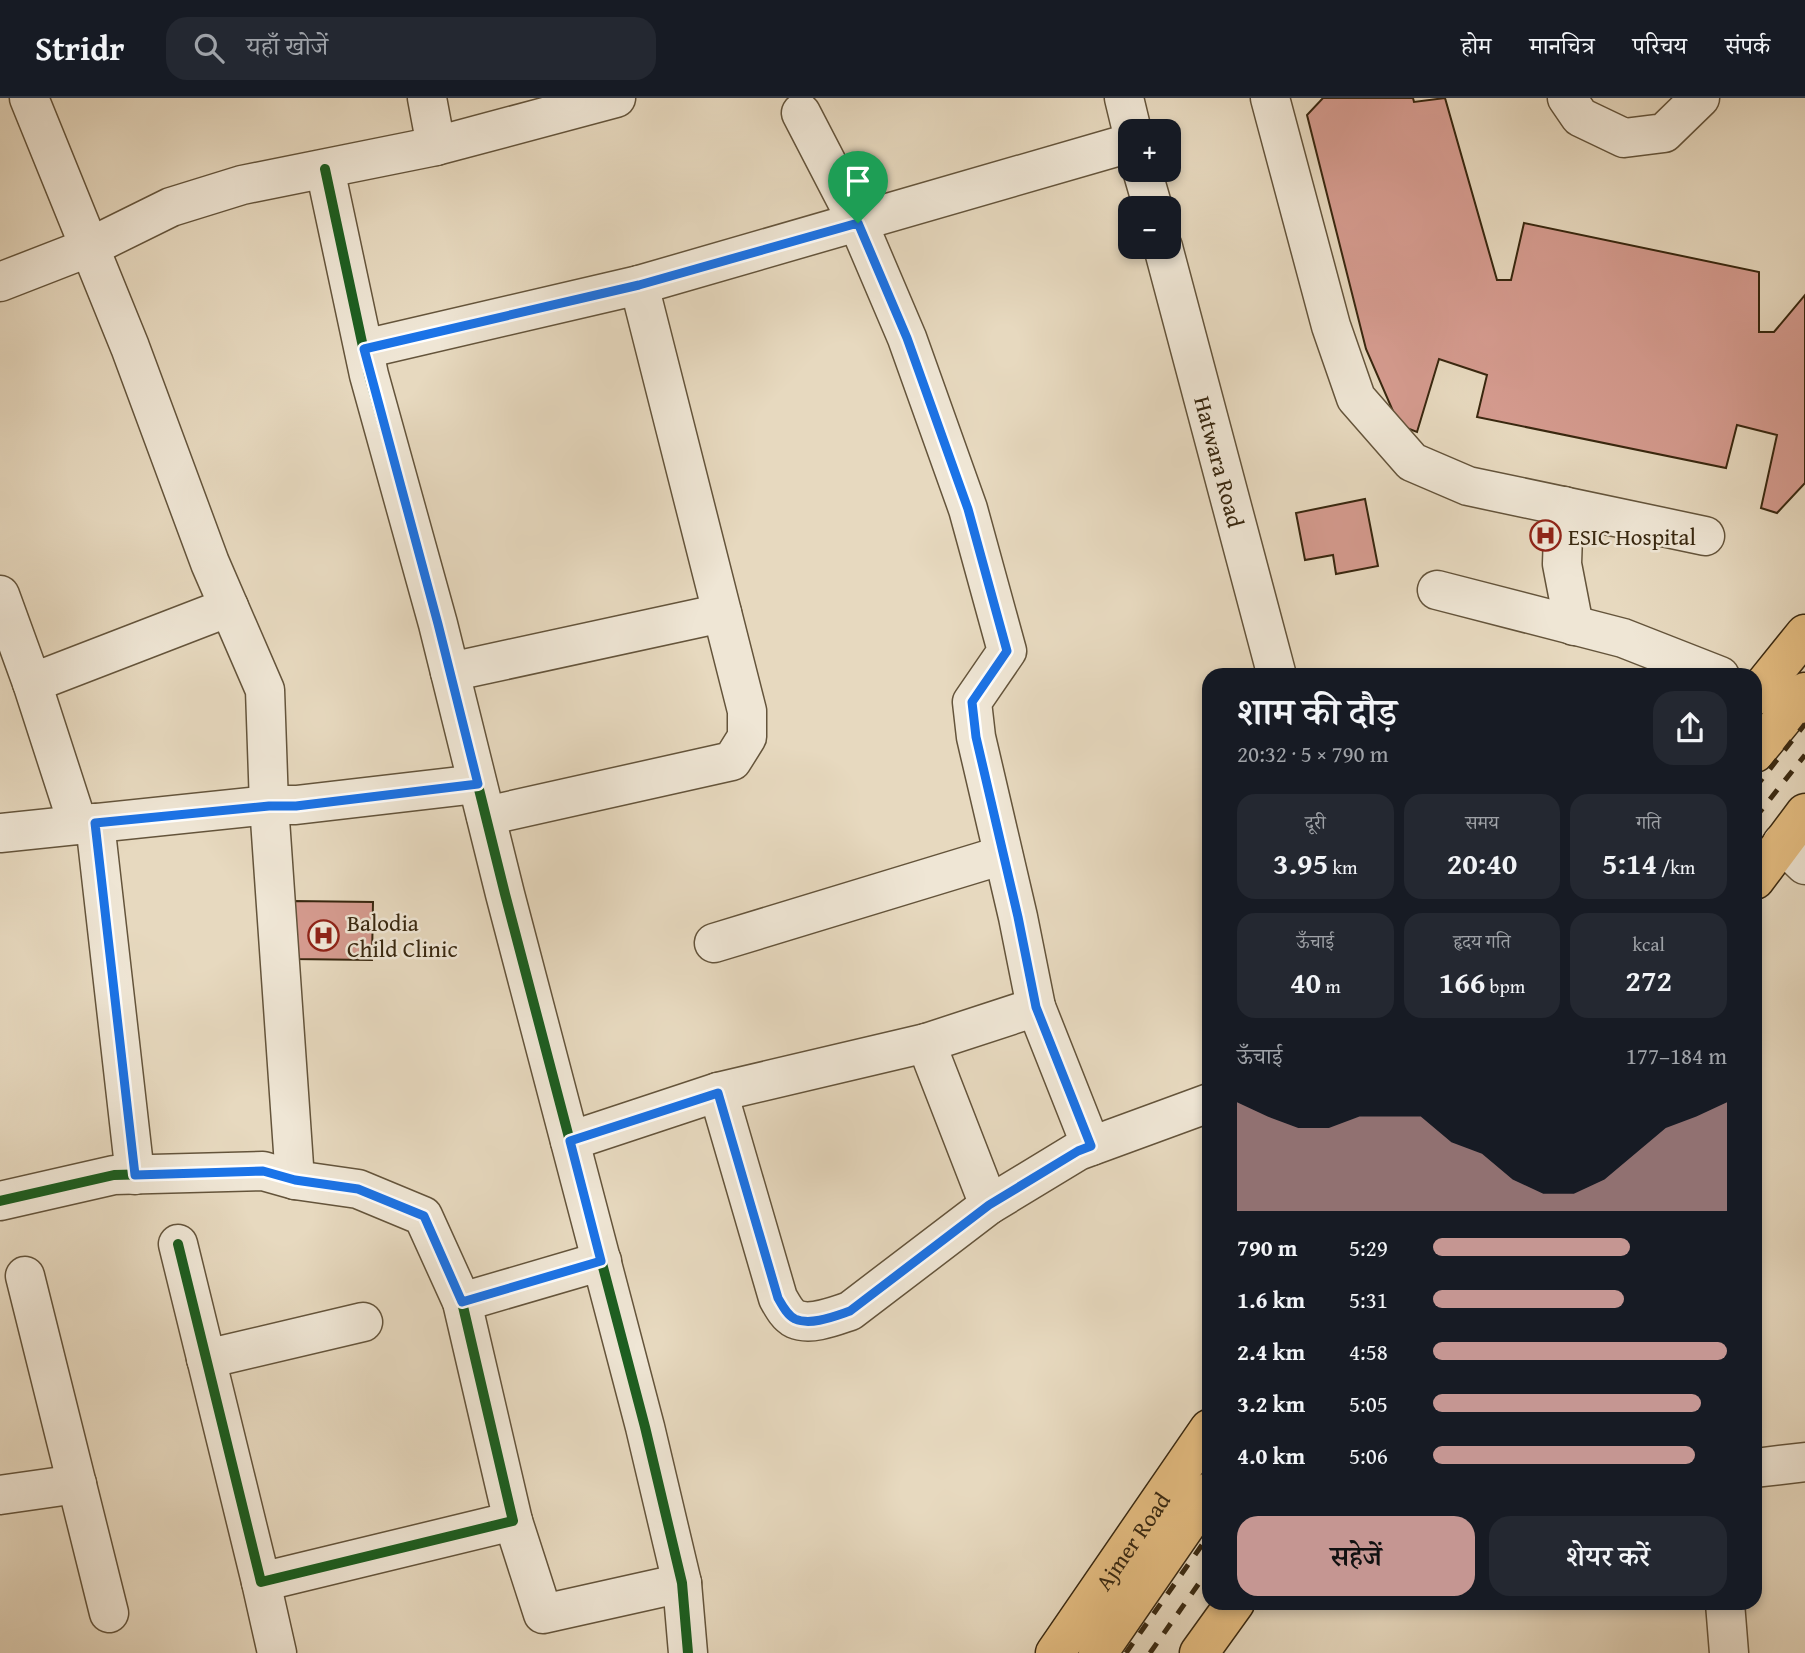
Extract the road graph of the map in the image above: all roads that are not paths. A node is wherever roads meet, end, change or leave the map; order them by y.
1 (29, 98) edge
2 (427, 98) edge
3 (616, 98) edge
4 (1124, 98) edge
5 (1270, 98) edge
6 (1567, 98) edge
7 (1700, 98) edge
8 (801, 113) dead end
9 (1129, 119) edge
10 (436, 146) junction
11 (1118, 146) edge
12 (325, 169) junction
13 (858, 223) junction
14 (90, 247) junction
15 (1166, 259) edge
16 (0, 282) edge
17 (639, 285) junction
18 (364, 349) junction
19 (1564, 506) junction
20 (1705, 536) dead end
21 (1437, 590) dead end
22 (0, 595) edge
23 (229, 607) junction
24 (722, 612) junction
25 (1574, 626) junction
26 (1805, 634) edge
27 (1275, 668) edge
28 (1700, 668) edge
29 (450, 672) junction
30 (32, 683) junction
31 (1762, 686) edge
32 (1805, 692) edge
33 (1762, 745) edge
34 (1805, 783) edge
35 (482, 800) junction
36 (269, 806) junction
37 (1805, 813) edge
38 (87, 824) junction
39 (0, 833) edge
40 (1781, 852) edge
41 (1003, 855) junction
42 (1762, 872) edge
43 (714, 943) dead end
44 (1036, 1007) junction
45 (926, 1043) junction
46 (718, 1093) junction
47 (1202, 1106) edge
48 (570, 1141) junction
49 (1091, 1146) junction
50 (135, 1175) junction
51 (295, 1180) junction
52 (0, 1201) edge
53 (989, 1205) junction
54 (178, 1244) dead end
55 (601, 1261) junction
56 (25, 1276) dead end
57 (462, 1302) junction
58 (363, 1322) dead end
59 (206, 1359) junction
60 (1202, 1439) edge
61 (1805, 1462) edge
62 (1762, 1467) edge
63 (77, 1484) junction
64 (0, 1495) edge
65 (1202, 1502) edge
66 (513, 1521) junction
67 (261, 1582) junction
68 (682, 1583) junction
69 (1208, 1610) edge
70 (1230, 1610) edge
71 (1726, 1610) edge
72 (109, 1613) dead end
73 (277, 1653) edge
74 (688, 1653) edge
75 (1055, 1653) edge
76 (1098, 1653) edge
77 (1178, 1653) edge
78 (1199, 1653) edge
79 (1730, 1653) edge

1 - 14 street
2 - 10 street
3 - 10 street
4 - 9 street
5 - 19 street
6 - 7 street
8 - 13 street
10 - 12 street
11 - 13 street
12 - 14 street
12 - 18 street
13 - 17 street
13 - 41 street
14 - 16 street
14 - 23 street
15 - 27 street, Hatwara Road
17 - 18 street
17 - 24 street
18 - 29 street
19 - 20 street
19 - 25 street
21 - 25 street
22 - 30 street
23 - 30 street
23 - 36 street
24 - 29 street
24 - 35 street
25 - 28 street
26 - 31 highway
29 - 35 street
30 - 38 street
32 - 33 highway
34 - 40 highway
35 - 36 street
35 - 48 street
36 - 38 street
36 - 51 street
37 - 40 highway
38 - 39 street
38 - 50 street
40 - 42 highway
41 - 43 street
41 - 44 street
44 - 45 street
44 - 49 street
45 - 46 street
45 - 53 street
46 - 48 street
46 - 53 street
47 - 49 street
48 - 55 street
49 - 53 street
50 - 51 street
50 - 52 street
51 - 57 street
54 - 59 street
55 - 57 street
55 - 68 street
56 - 63 street
57 - 66 street
58 - 59 street
59 - 67 street
60 - 75 highway, Ajmer Road
61 - 62 street
63 - 64 street
63 - 72 street
65 - 76 highway
66 - 67 street
66 - 68 street
67 - 73 street
68 - 74 street
69 - 77 highway
70 - 78 highway
71 - 79 street

